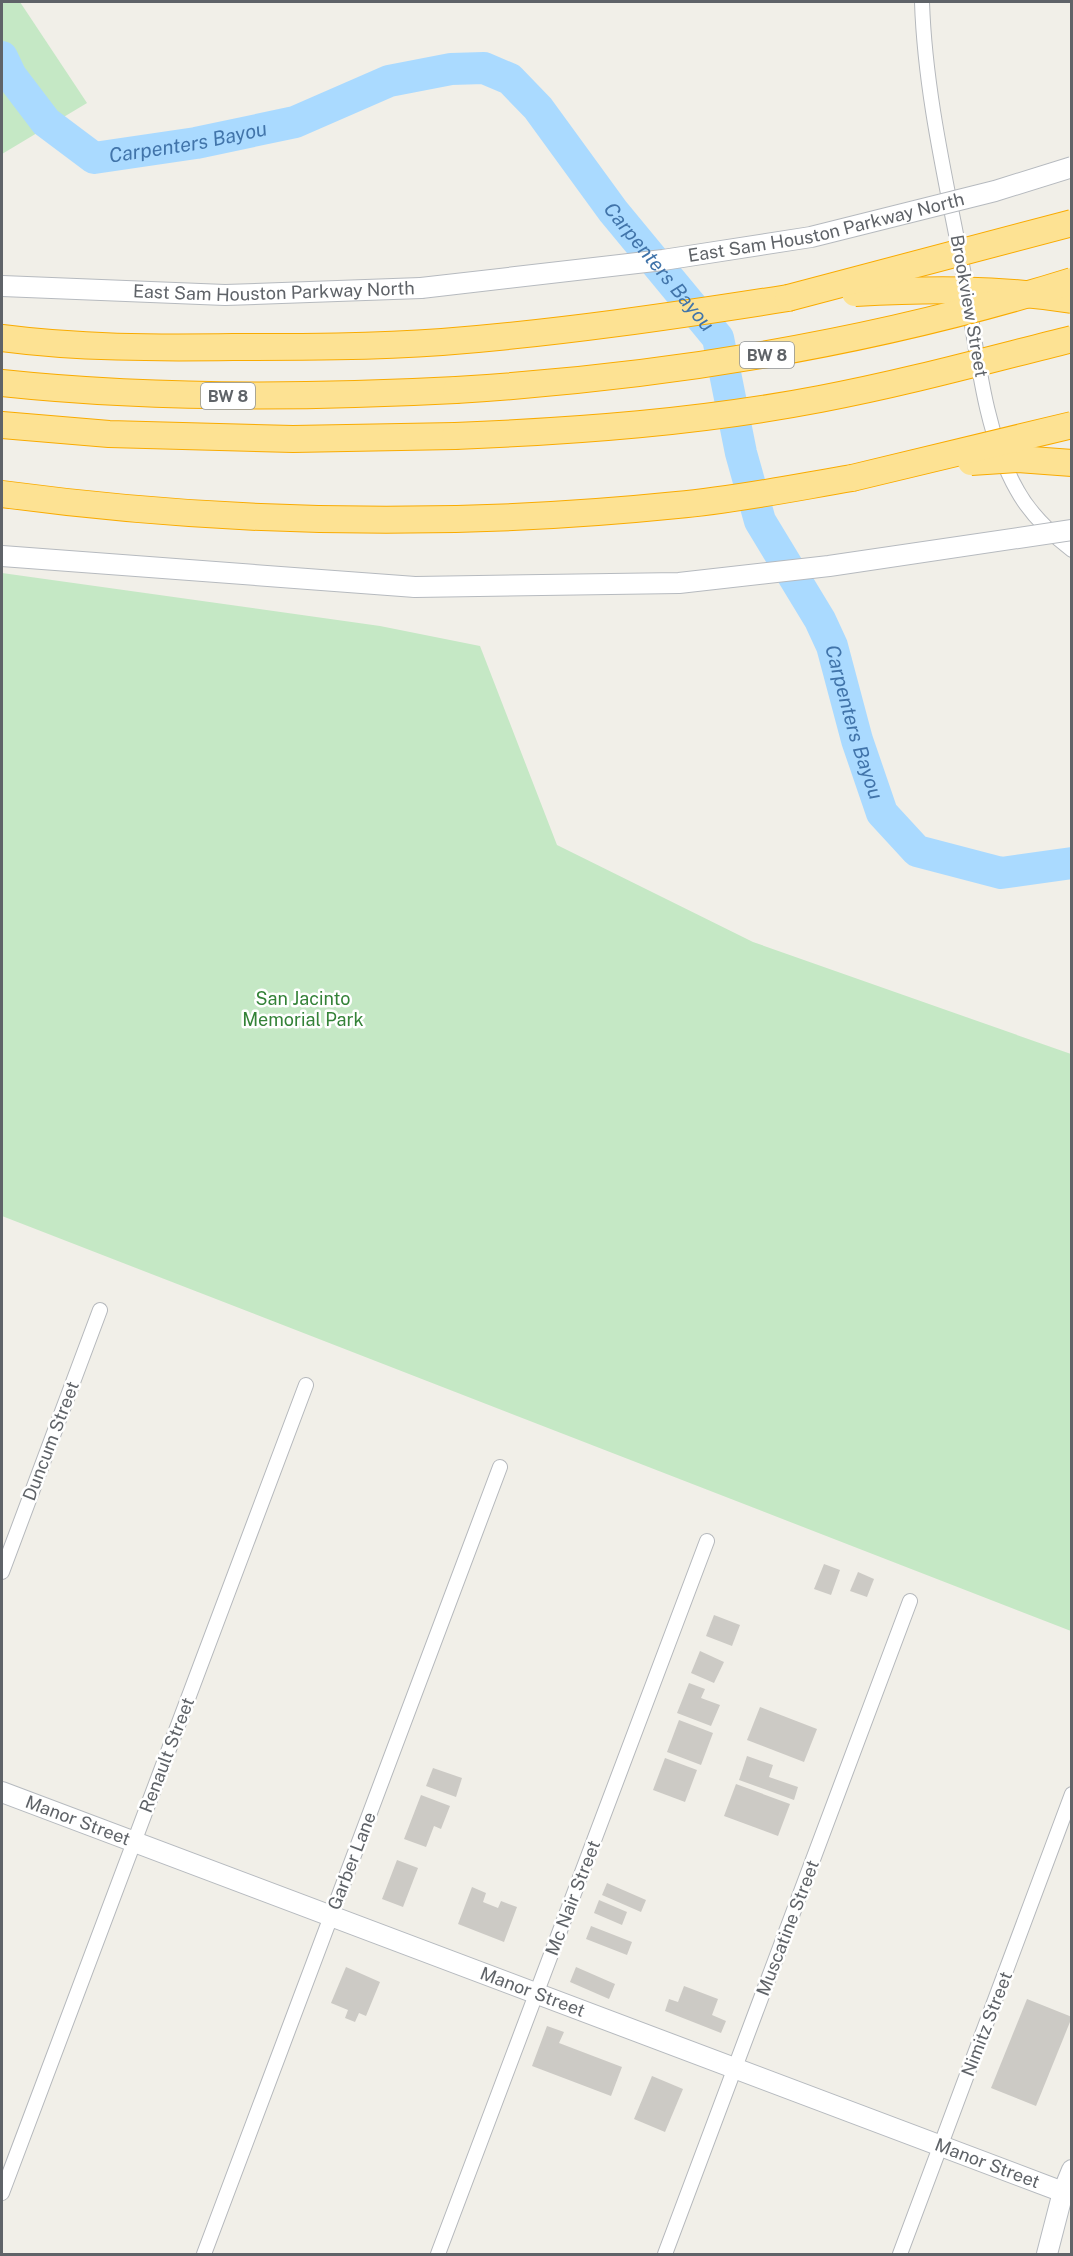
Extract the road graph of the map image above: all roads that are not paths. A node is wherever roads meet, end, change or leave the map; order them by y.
1 (922, 2) edge
2 (1071, 167) edge
3 (1071, 223) edge
4 (1071, 281) edge
5 (2, 286) edge
6 (789, 298) junction
7 (1071, 300) edge
8 (2, 338) edge
9 (1071, 339) edge
10 (2, 383) edge
11 (2, 425) edge
12 (1071, 425) edge
13 (1071, 463) edge
14 (852, 478) junction
15 (2, 494) edge
16 (1071, 530) edge
17 (1071, 550) edge
18 (2, 556) edge
19 (100, 1310) dead end
20 (306, 1385) dead end
21 (500, 1467) dead end
22 (707, 1541) dead end
23 (2, 1572) edge
24 (910, 1601) dead end
25 (2, 1792) edge
26 (1071, 1794) edge
27 (134, 1842) junction
28 (331, 1917) junction
29 (537, 1994) junction
30 (735, 2069) junction
31 (941, 2146) junction
32 (1071, 2170) edge
33 (1063, 2192) junction
34 (2, 2193) edge
35 (204, 2254) edge
36 (438, 2254) edge
37 (665, 2254) edge
38 (900, 2254) edge
39 (1047, 2254) edge

1 - 17 street, Brookview Street
2 - 5 main road, East Sam Houston Parkway North, bridge
3 - 6 highway, bridge
4 - 10 highway, BW 8, bridge
6 - 7 highway, bridge
6 - 8 highway
9 - 11 highway, bridge
12 - 14 highway, bridge
13 - 14 highway, bridge
14 - 15 highway
16 - 18 main road, bridge
19 - 23 street, Duncum Street
20 - 27 street, Renault Street
21 - 28 street, Garber Lane
22 - 29 street, Mc Nair Street
24 - 30 street, Muscatine Street
25 - 27 main road, Manor Street
26 - 31 street, Nimitz Street
27 - 28 main road, Manor Street
27 - 34 street, Renault Street
28 - 29 main road, Manor Street
28 - 35 street, Garber Lane
29 - 30 main road, Manor Street
29 - 36 street, Mc Nair Street
30 - 31 main road, Manor Street
30 - 37 street, Muscatine Street
31 - 33 main road, Manor Street
31 - 38 street, Nimitz Street
32 - 33 main road
33 - 39 main road

